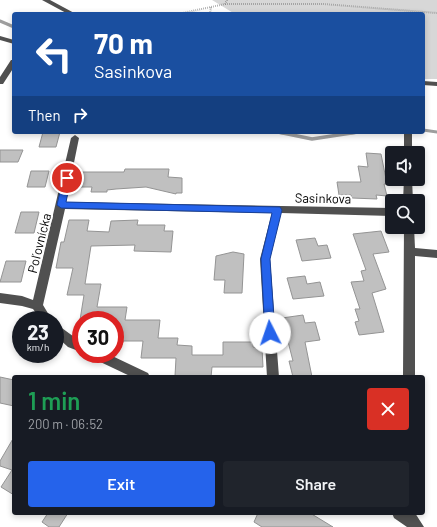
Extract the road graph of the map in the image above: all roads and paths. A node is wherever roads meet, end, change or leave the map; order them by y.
1 (45, 0) edge
2 (227, 0) edge
3 (225, 4) junction
4 (211, 7) junction
5 (69, 12) edge
6 (187, 12) edge
7 (210, 12) edge
8 (424, 12) edge
9 (425, 12) edge
10 (437, 13) edge
11 (0, 38) edge
12 (12, 41) edge
13 (12, 65) edge
14 (0, 82) edge
15 (425, 83) edge
16 (437, 84) edge
17 (408, 134) edge
18 (75, 138) dead end
19 (408, 146) edge
20 (61, 205) junction
21 (277, 210) junction
22 (385, 212) edge
23 (409, 234) edge
24 (410, 252) junction
25 (437, 254) edge
26 (0, 298) edge
27 (36, 306) junction
28 (40, 311) edge
29 (64, 336) edge
30 (72, 343) edge
31 (115, 363) edge
32 (140, 375) edge
33 (273, 375) edge
34 (409, 375) edge

1 - 5 street
2 - 3 path
3 - 4 path
3 - 8 path
4 - 6 path
4 - 7 path
9 - 10 path
11 - 12 street
13 - 14 street
15 - 16 street
17 - 19 street
18 - 20 street, Poľovnícka
20 - 21 street, Sasinkova
20 - 27 street, Poľovnícka
21 - 22 street, Sasinkova
21 - 33 street
23 - 24 street
24 - 25 street
24 - 34 street
26 - 27 street
27 - 28 street
29 - 30 street
31 - 32 street

